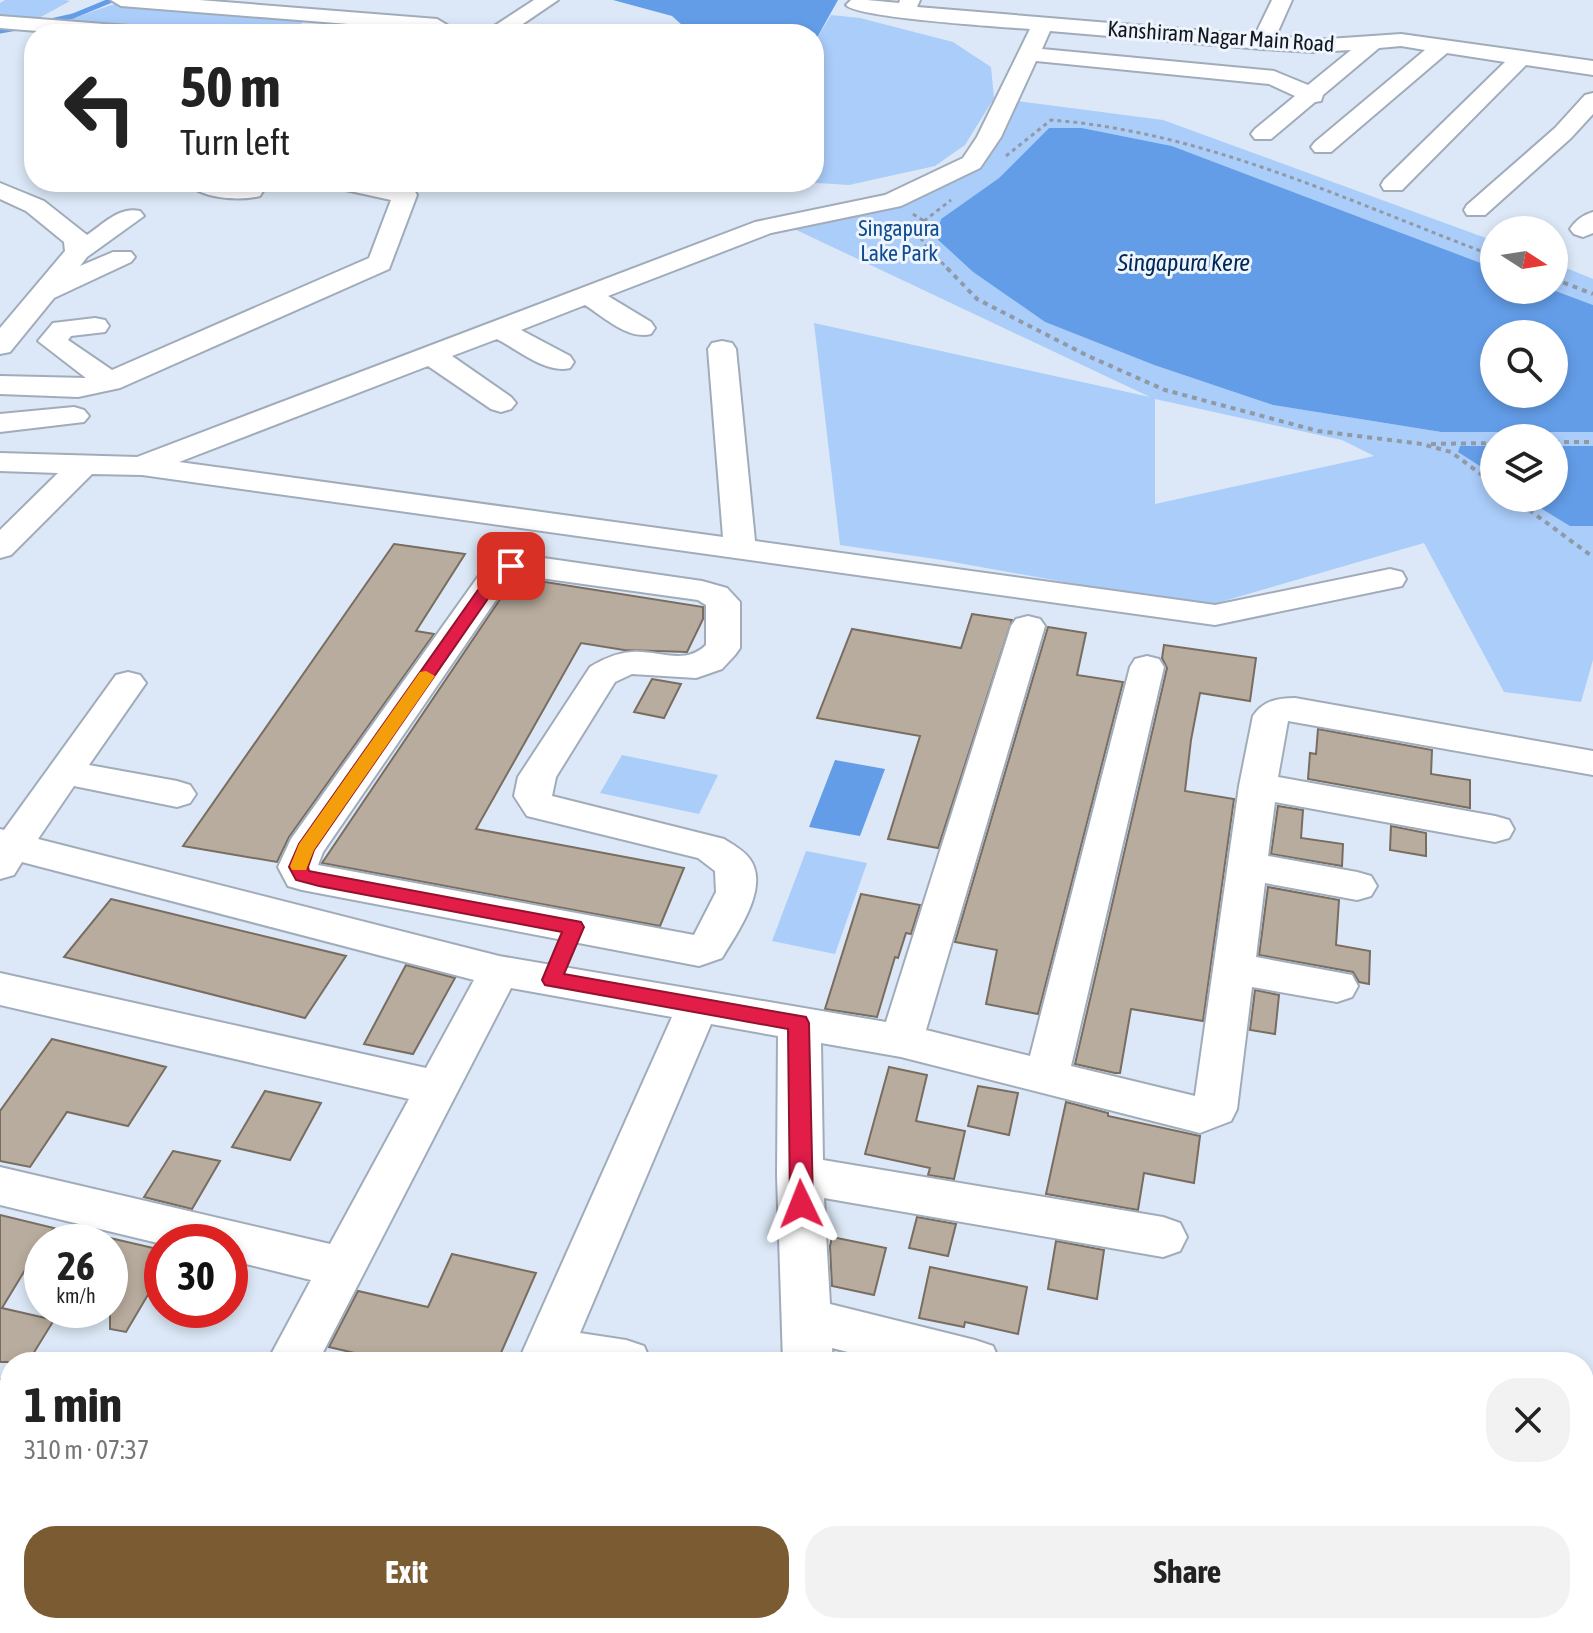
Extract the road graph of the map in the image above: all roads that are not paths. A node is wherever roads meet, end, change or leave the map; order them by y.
1 (121, 0) edge
2 (339, 0) edge
3 (548, 0) edge
4 (988, 0) edge
5 (1282, 0) edge
6 (856, 5) dead end
7 (908, 5) edge
8 (322, 16) junction
9 (973, 18) junction
10 (0, 22) edge
11 (26, 24) edge
12 (313, 24) edge
13 (424, 24) edge
14 (509, 24) edge
15 (1043, 24) junction
16 (1139, 32) junction
17 (1262, 43) junction
18 (1372, 43) junction
19 (1444, 45) junction
20 (1533, 52) junction
21 (1028, 54) junction
22 (1593, 68) edge
23 (1165, 77) junction
24 (1313, 96) junction
25 (1593, 100) edge
26 (1263, 134) dead end
27 (1323, 147) dead end
28 (1393, 185) dead end
29 (0, 190) edge
30 (390, 192) edge
31 (1476, 210) dead end
32 (131, 216) dead end
33 (78, 252) junction
34 (122, 257) dead end
35 (45, 292) junction
36 (585, 294) junction
37 (95, 326) dead end
38 (497, 328) junction
39 (641, 328) dead end
40 (0, 346) edge
41 (722, 349) dead end
42 (430, 354) junction
43 (560, 362) dead end
44 (110, 382) junction
45 (0, 385) edge
46 (501, 403) dead end
47 (74, 416) dead end
48 (0, 423) edge
49 (0, 462) edge
50 (84, 464) junction
51 (142, 466) junction
52 (0, 548) edge
53 (740, 550) junction
54 (1390, 579) dead end
55 (1028, 626) dead end
56 (1147, 667) dead end
57 (128, 683) dead end
58 (1586, 762) edge
59 (64, 772) junction
60 (1258, 786) junction
61 (177, 794) dead end
62 (1495, 829) dead end
63 (4, 851) edge
64 (1247, 866) junction
65 (1357, 886) dead end
66 (574, 927) junction
67 (626, 936) junction
68 (1233, 969) junction
69 (499, 971) junction
70 (552, 980) junction
71 (1337, 986) dead end
72 (605, 988) junction
73 (0, 989) edge
74 (698, 1005) junction
75 (799, 1023) junction
76 (901, 1041) junction
77 (1046, 1078) junction
78 (438, 1088) junction
79 (800, 1175) junction
80 (0, 1186) edge
81 (1163, 1237) dead end
82 (343, 1267) junction
83 (807, 1341) edge
84 (297, 1352) edge
85 (548, 1352) edge
86 (895, 1352) edge

1 - 8 street
2 - 8 street
3 - 14 street
4 - 9 street
5 - 17 street
6 - 7 street, Kanshiram Nagar Main Road
7 - 9 street, Kanshiram Nagar Main Road
8 - 12 street
8 - 13 street
9 - 15 street, Kanshiram Nagar Main Road
10 - 11 street
15 - 16 street, Kanshiram Nagar Main Road
15 - 21 street
16 - 17 street, Kanshiram Nagar Main Road
16 - 23 street
17 - 18 street, Kanshiram Nagar Main Road
18 - 19 street, Kanshiram Nagar Main Road
18 - 24 street
19 - 20 street, Kanshiram Nagar Main Road
19 - 27 street
20 - 22 street, Kanshiram Nagar Main Road
20 - 28 street
21 - 23 street
21 - 36 street
23 - 24 street
24 - 26 street
25 - 31 street
29 - 33 street
30 - 44 street
32 - 33 street
33 - 35 street
34 - 35 street
35 - 40 street
36 - 38 street
36 - 39 street
37 - 44 street
38 - 42 street
38 - 43 street
41 - 53 street
42 - 46 street
42 - 51 street
44 - 45 street
47 - 48 street
49 - 50 street
50 - 51 street
50 - 52 street
51 - 53 street
53 - 54 street
55 - 76 street
56 - 77 street
57 - 59 street
58 - 60 street
59 - 61 street
59 - 63 street
60 - 62 street
60 - 64 street
63 - 69 street
64 - 65 street
64 - 68 street
66 - 67 street
66 - 67 street
66 - 70 street
67 - 72 street
68 - 71 street
68 - 77 street
69 - 70 street
69 - 78 street
70 - 72 street
72 - 74 street
73 - 78 street
74 - 75 street
74 - 85 street
75 - 76 street
75 - 79 street
76 - 77 street
78 - 82 street
79 - 81 street
79 - 83 street
80 - 82 street
82 - 84 street
83 - 86 street

